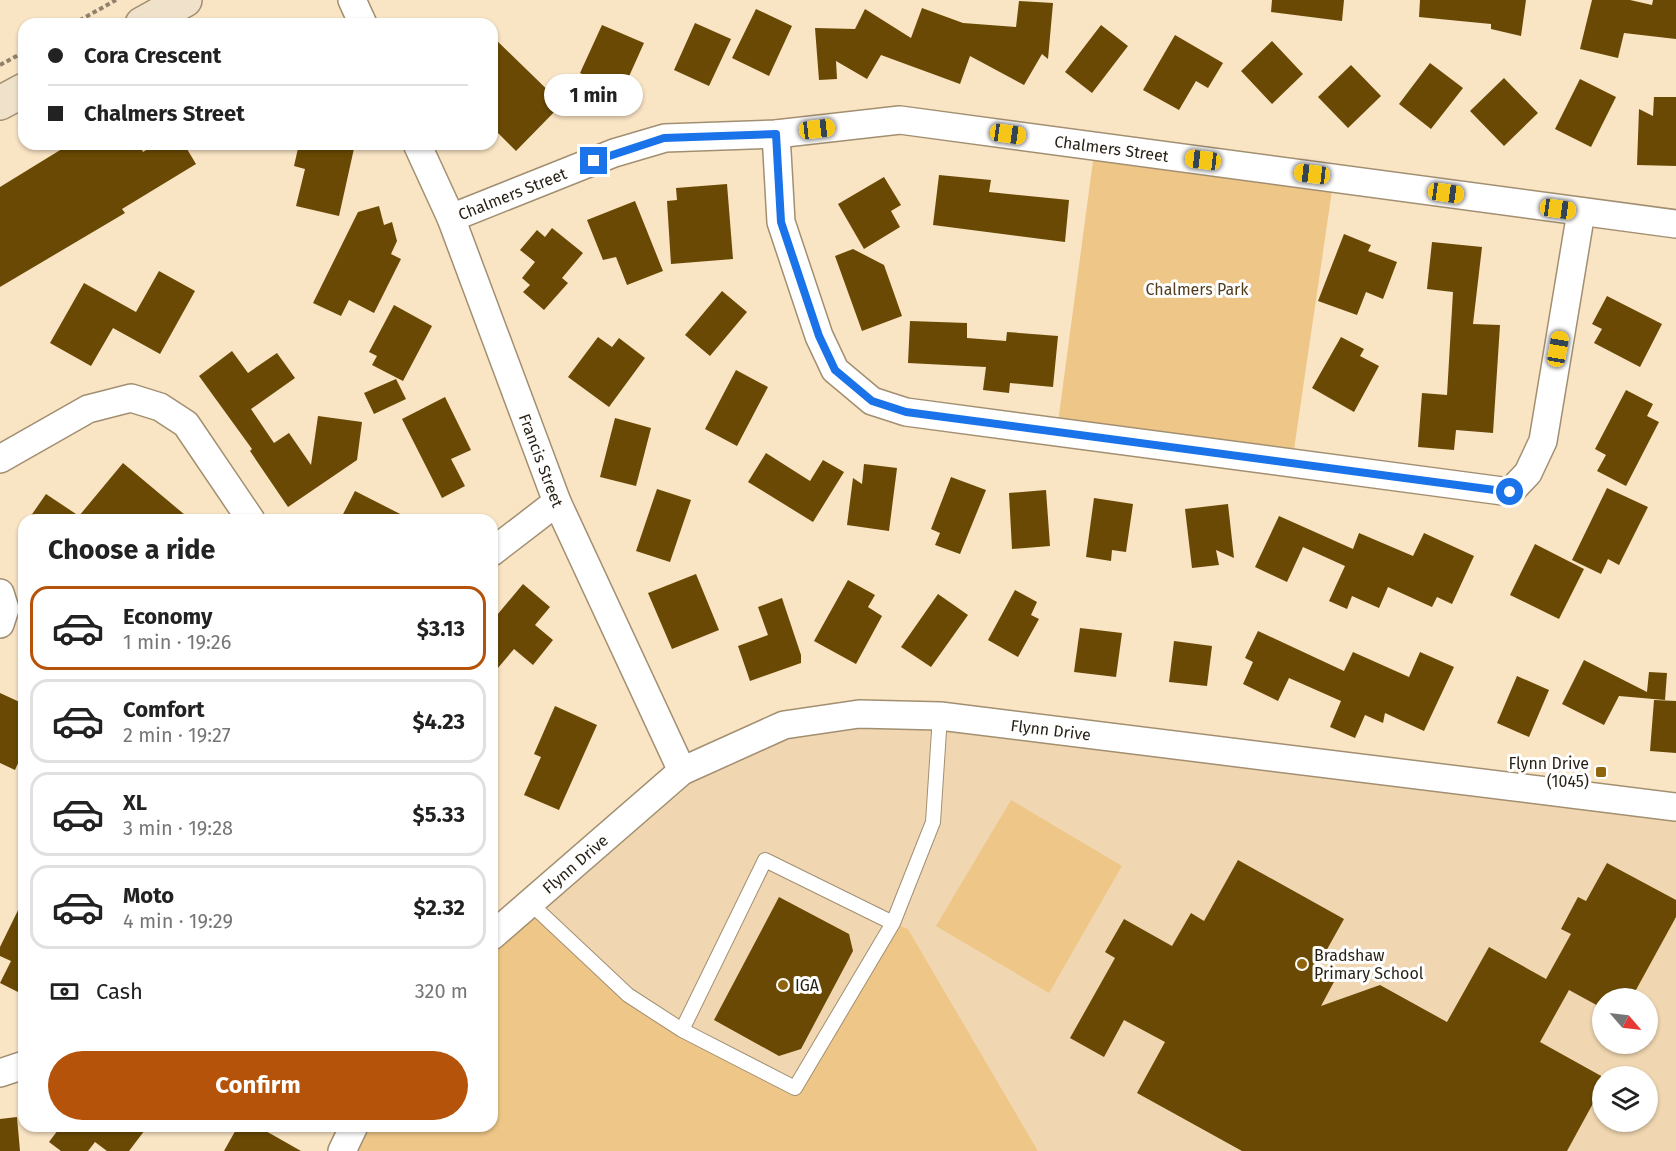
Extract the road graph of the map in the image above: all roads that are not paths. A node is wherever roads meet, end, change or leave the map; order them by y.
1 (185, 0) edge
2 (352, 0) edge
3 (153, 18) edge
4 (360, 18) edge
5 (18, 93) edge
6 (0, 103) edge
7 (776, 134) junction
8 (420, 150) edge
9 (1581, 212) junction
10 (451, 218) junction
11 (1676, 224) edge
12 (0, 459) edge
13 (557, 502) junction
14 (247, 514) edge
15 (498, 547) edge
16 (0, 592) edge
17 (0, 624) edge
18 (940, 717) junction
19 (682, 771) junction
20 (1676, 807) edge
21 (529, 902) junction
22 (893, 923) junction
23 (498, 930) edge
24 (682, 1030) junction
25 (18, 1067) edge
26 (0, 1073) edge
27 (351, 1132) edge
28 (342, 1151) edge

1 - 3 street
2 - 4 street
5 - 6 street
7 - 9 street, Chalmers Street
7 - 9 street
7 - 10 street, Chalmers Street
8 - 10 street, Francis Street
9 - 11 street, Chalmers Street
10 - 13 street, Francis Street
12 - 14 street
13 - 15 street
13 - 19 street, Francis Street
16 - 17 street
18 - 19 street, Flynn Drive
18 - 20 street, Flynn Drive
18 - 22 lane
19 - 21 street, Flynn Drive
21 - 23 street, Flynn Drive
21 - 24 lane
22 - 24 lane
22 - 24 lane
25 - 26 street
27 - 28 street

